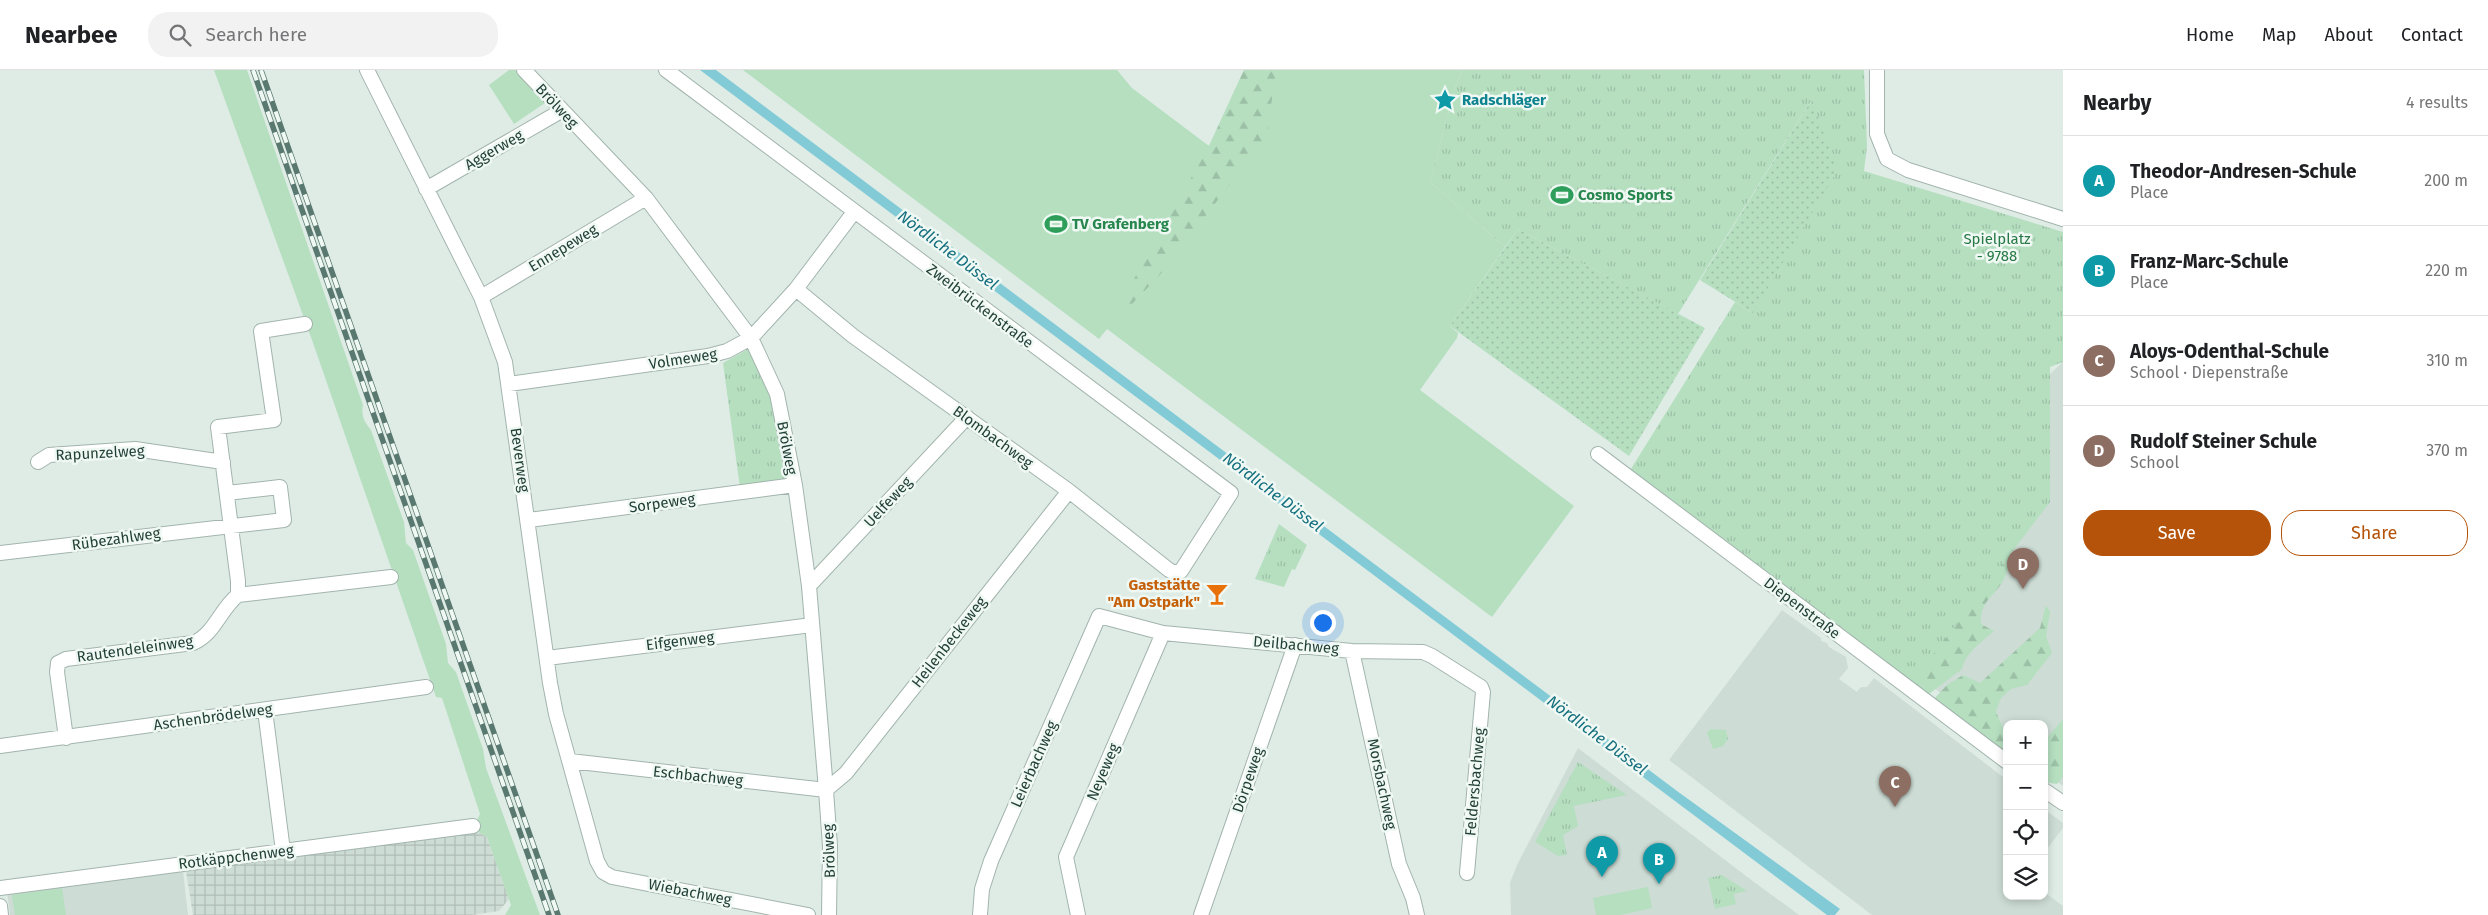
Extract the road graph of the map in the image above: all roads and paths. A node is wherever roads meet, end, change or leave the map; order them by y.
1 (367, 70) edge
2 (524, 70) edge
3 (666, 70) edge
4 (1877, 70) edge
5 (561, 111) junction
6 (426, 189) junction
7 (646, 198) junction
8 (854, 212) junction
9 (2063, 219) edge
10 (796, 290) junction
11 (481, 297) junction
12 (304, 324) dead end
13 (750, 338) junction
14 (509, 384) junction
15 (967, 417) junction
16 (1598, 454) dead end
17 (38, 462) dead end
18 (223, 462) junction
19 (794, 485) junction
20 (1069, 491) junction
21 (227, 493) junction
22 (529, 520) junction
23 (231, 526) junction
24 (0, 553) edge
25 (1188, 561) joint
26 (391, 577) dead end
27 (809, 586) junction
28 (238, 596) junction
29 (1099, 616) joint
30 (812, 625) junction
31 (1162, 633) junction
32 (1295, 645) junction
33 (1352, 650) junction
34 (547, 658) junction
35 (426, 687) dead end
36 (1482, 692) joint
37 (266, 710) junction
38 (66, 738) junction
39 (0, 746) edge
40 (2003, 759) edge
41 (570, 761) junction
42 (826, 790) junction
43 (2048, 793) edge
44 (2063, 803) edge
45 (473, 826) dead end
46 (282, 851) junction
47 (603, 872) joint
48 (1467, 873) dead end
49 (0, 888) edge
50 (0, 906) edge
51 (1, 915) edge
52 (808, 915) edge
53 (829, 915) edge
54 (980, 915) edge
55 (1078, 915) edge
56 (1201, 915) edge
57 (1417, 915) edge

1 - 6 street, Beverweg
2 - 5 street, Brölweg
3 - 8 street, Zweibrückenstraße
4 - 9 street
5 - 6 street, Aggerweg
5 - 7 street, Brölweg
6 - 11 street, Beverweg
7 - 11 street, Ennepeweg
7 - 13 street, Brölweg
8 - 10 street, Volmeweg
8 - 25 street, Zweibrückenstraße
10 - 13 street, Volmeweg
10 - 15 street, Blombachweg
11 - 14 street, Beverweg
12 - 18 street
13 - 14 street, Volmeweg
13 - 19 street, Brölweg
14 - 22 street, Beverweg
15 - 20 street, Blombachweg
15 - 27 street, Uelfeweg
16 - 40 street, Diepenstraße
17 - 18 street, Rapunzelweg
18 - 21 street
19 - 22 street, Sorpeweg
19 - 27 street, Brölweg
20 - 25 street, Blombachweg
20 - 42 street, Heilenbeckeweg
21 - 23 street
21 - 23 street, Rübezahlweg
22 - 34 street, Beverweg
23 - 24 street, Rübezahlweg
23 - 28 street
26 - 28 street
27 - 30 street, Brölweg
28 - 38 street, Rautendeleinweg
29 - 31 street, Deilbachweg
29 - 54 street, Leierbachweg
30 - 34 street, Eifgenweg
30 - 42 street, Brölweg
31 - 32 street, Deilbachweg
31 - 55 street, Neyeweg
32 - 33 street, Deilbachweg
32 - 56 street, Dörpeweg
33 - 36 street, Deilbachweg
33 - 57 street, Morsbachweg
34 - 41 street, Beverweg
35 - 37 street, Aschenbrödelweg
36 - 48 street, Feldersbachweg
37 - 38 street, Aschenbrödelweg
37 - 46 street
38 - 39 street, Aschenbrödelweg
41 - 42 street, Eschbachweg
41 - 47 street, Beverweg
42 - 53 street, Brölweg
43 - 44 street
45 - 46 street, Rotkäppchenweg
46 - 49 street, Rotkäppchenweg
47 - 52 street, Wiebachweg
50 - 51 street

